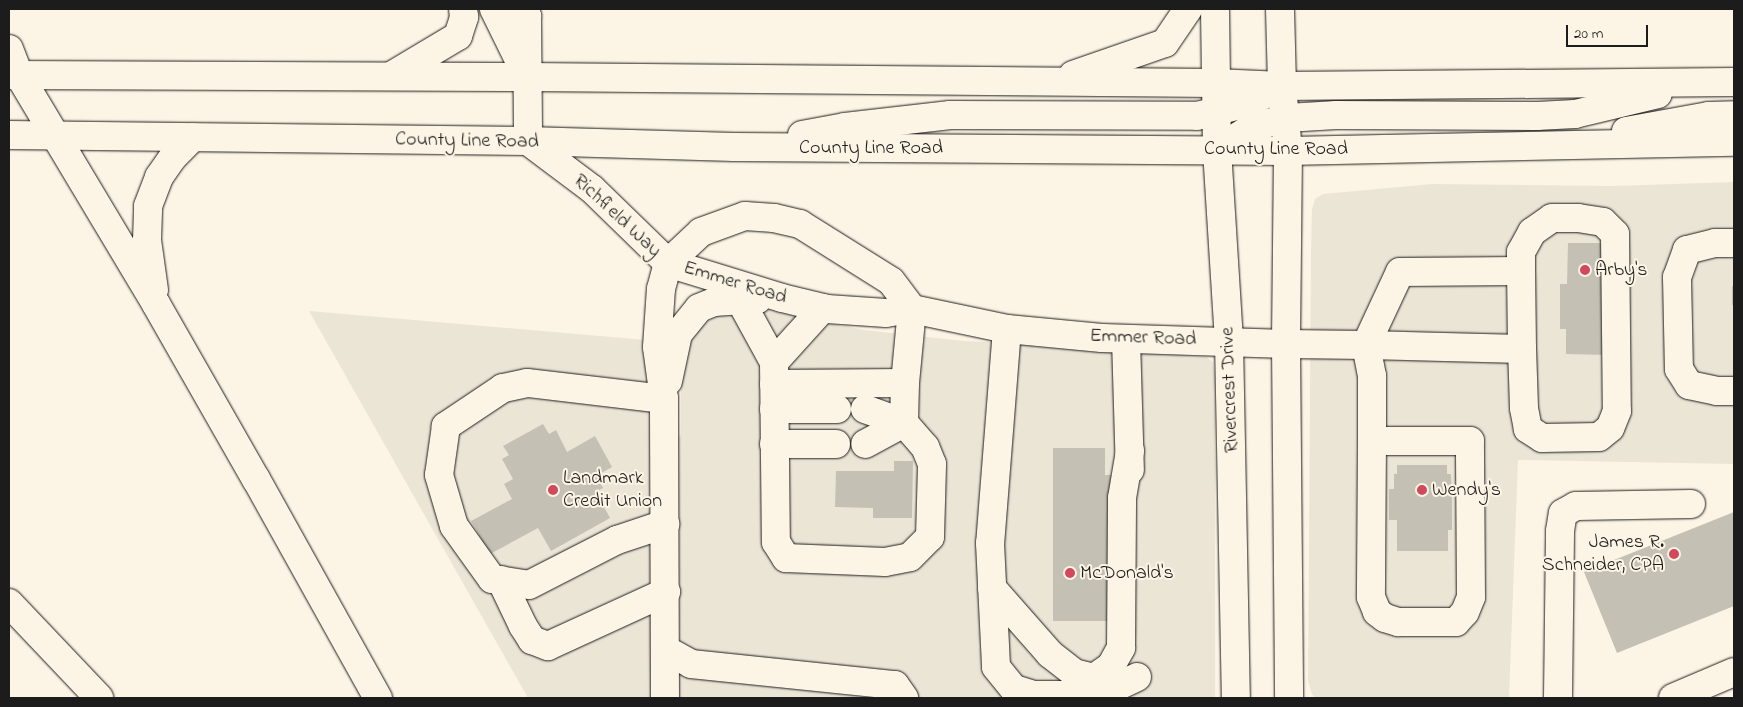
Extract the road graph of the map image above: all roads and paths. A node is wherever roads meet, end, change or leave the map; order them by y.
1 (463, 9) edge
2 (494, 9) edge
3 (522, 9) edge
4 (1188, 9) edge
5 (1215, 9) edge
6 (1280, 9) edge
7 (9, 49) edge
8 (14, 75) edge
9 (390, 77) junction
10 (527, 77) junction
11 (1053, 82) junction
12 (1734, 82) edge
13 (1215, 83) junction
14 (1694, 84) junction
15 (1282, 86) junction
16 (1216, 113) junction
17 (1734, 115) edge
18 (1285, 118) junction
19 (9, 135) edge
20 (55, 136) junction
21 (193, 137) junction
22 (528, 141) junction
23 (1734, 142) edge
24 (1539, 146) junction
25 (734, 148) junction
26 (1217, 150) junction
27 (1288, 151) junction
28 (1734, 242) edge
29 (668, 263) junction
30 (1521, 271) junction
31 (782, 298) junction
32 (740, 300) junction
33 (156, 304) junction
34 (823, 308) junction
35 (912, 309) junction
36 (1007, 329) junction
37 (1126, 339) junction
38 (1229, 341) junction
39 (1286, 344) junction
40 (1366, 346) junction
41 (1522, 349) junction
42 (906, 383) junction
43 (774, 385) junction
44 (1734, 391) edge
45 (664, 399) junction
46 (837, 409) dead end
47 (865, 409) dead end
48 (904, 423) junction
49 (1372, 441) junction
50 (774, 444) junction
51 (836, 444) dead end
52 (865, 444) dead end
53 (1130, 451) junction
54 (1691, 504) dead end
55 (665, 524) junction
56 (501, 580) junction
57 (992, 588) junction
58 (666, 592) junction
59 (9, 603) edge
60 (666, 650) junction
61 (996, 667) junction
62 (1734, 672) edge
63 (1137, 688) edge
64 (99, 698) edge
65 (378, 698) edge
66 (666, 698) edge
67 (904, 698) edge
68 (998, 698) edge
69 (1236, 698) edge
70 (1289, 698) edge
71 (1558, 698) edge
72 (1673, 698) edge

1 - 9 main road
2 - 10 main road
3 - 10 main road
4 - 11 main road
5 - 13 main road, Rivercrest Drive
6 - 15 main road
7 - 8 main road
8 - 9 main road
8 - 20 main road
9 - 10 main road
10 - 11 main road
10 - 22 main road
11 - 13 main road
12 - 14 main road
13 - 15 main road
13 - 16 main road, Rivercrest Drive
14 - 15 main road
14 - 18 main road
15 - 16 main road
15 - 18 main road
16 - 25 main road
16 - 26 main road, Rivercrest Drive
17 - 24 main road
18 - 26 main road
18 - 27 main road
19 - 20 main road, County Line Road
20 - 21 main road, County Line Road
20 - 33 main road
21 - 22 main road, County Line Road
21 - 33 main road
22 - 25 main road, County Line Road
22 - 29 main road, Richfield Way
23 - 24 main road, County Line Road
24 - 27 main road, County Line Road
25 - 26 main road, County Line Road
26 - 27 main road, County Line Road
26 - 38 main road, Rivercrest Drive
27 - 39 main road
28 - 44 main road
29 - 31 main road, Emmer Road
29 - 35 main road, Emmer Road
29 - 45 main road, Richfield Way
30 - 40 main road
30 - 41 main road
30 - 41 main road
31 - 32 main road, Richfield Way
31 - 34 main road, Emmer Road
32 - 43 main road
32 - 45 main road, Richfield Way
33 - 65 main road
34 - 35 main road, Emmer Road
34 - 43 main road
35 - 36 main road, Emmer Road
35 - 42 main road
36 - 37 main road, Emmer Road
36 - 57 main road
37 - 38 main road, Emmer Road
37 - 53 main road
38 - 39 main road, Emmer Road
38 - 69 main road, Rivercrest Drive
39 - 40 main road, Emmer Road
39 - 70 main road
40 - 41 main road, Emmer Road
40 - 49 main road
42 - 43 main road
42 - 48 main road
43 - 46 main road
43 - 50 main road
45 - 55 main road, Richfield Way
45 - 56 main road
47 - 48 main road
48 - 50 main road
48 - 52 main road
49 - 49 main road
50 - 51 main road
53 - 57 main road
53 - 63 main road
54 - 71 main road
55 - 56 main road
55 - 58 main road, Richfield Way
56 - 58 main road
57 - 61 main road
58 - 60 main road, Richfield Way
59 - 64 main road
60 - 66 main road, Richfield Way
60 - 67 main road
61 - 63 main road
61 - 68 main road
62 - 72 main road

